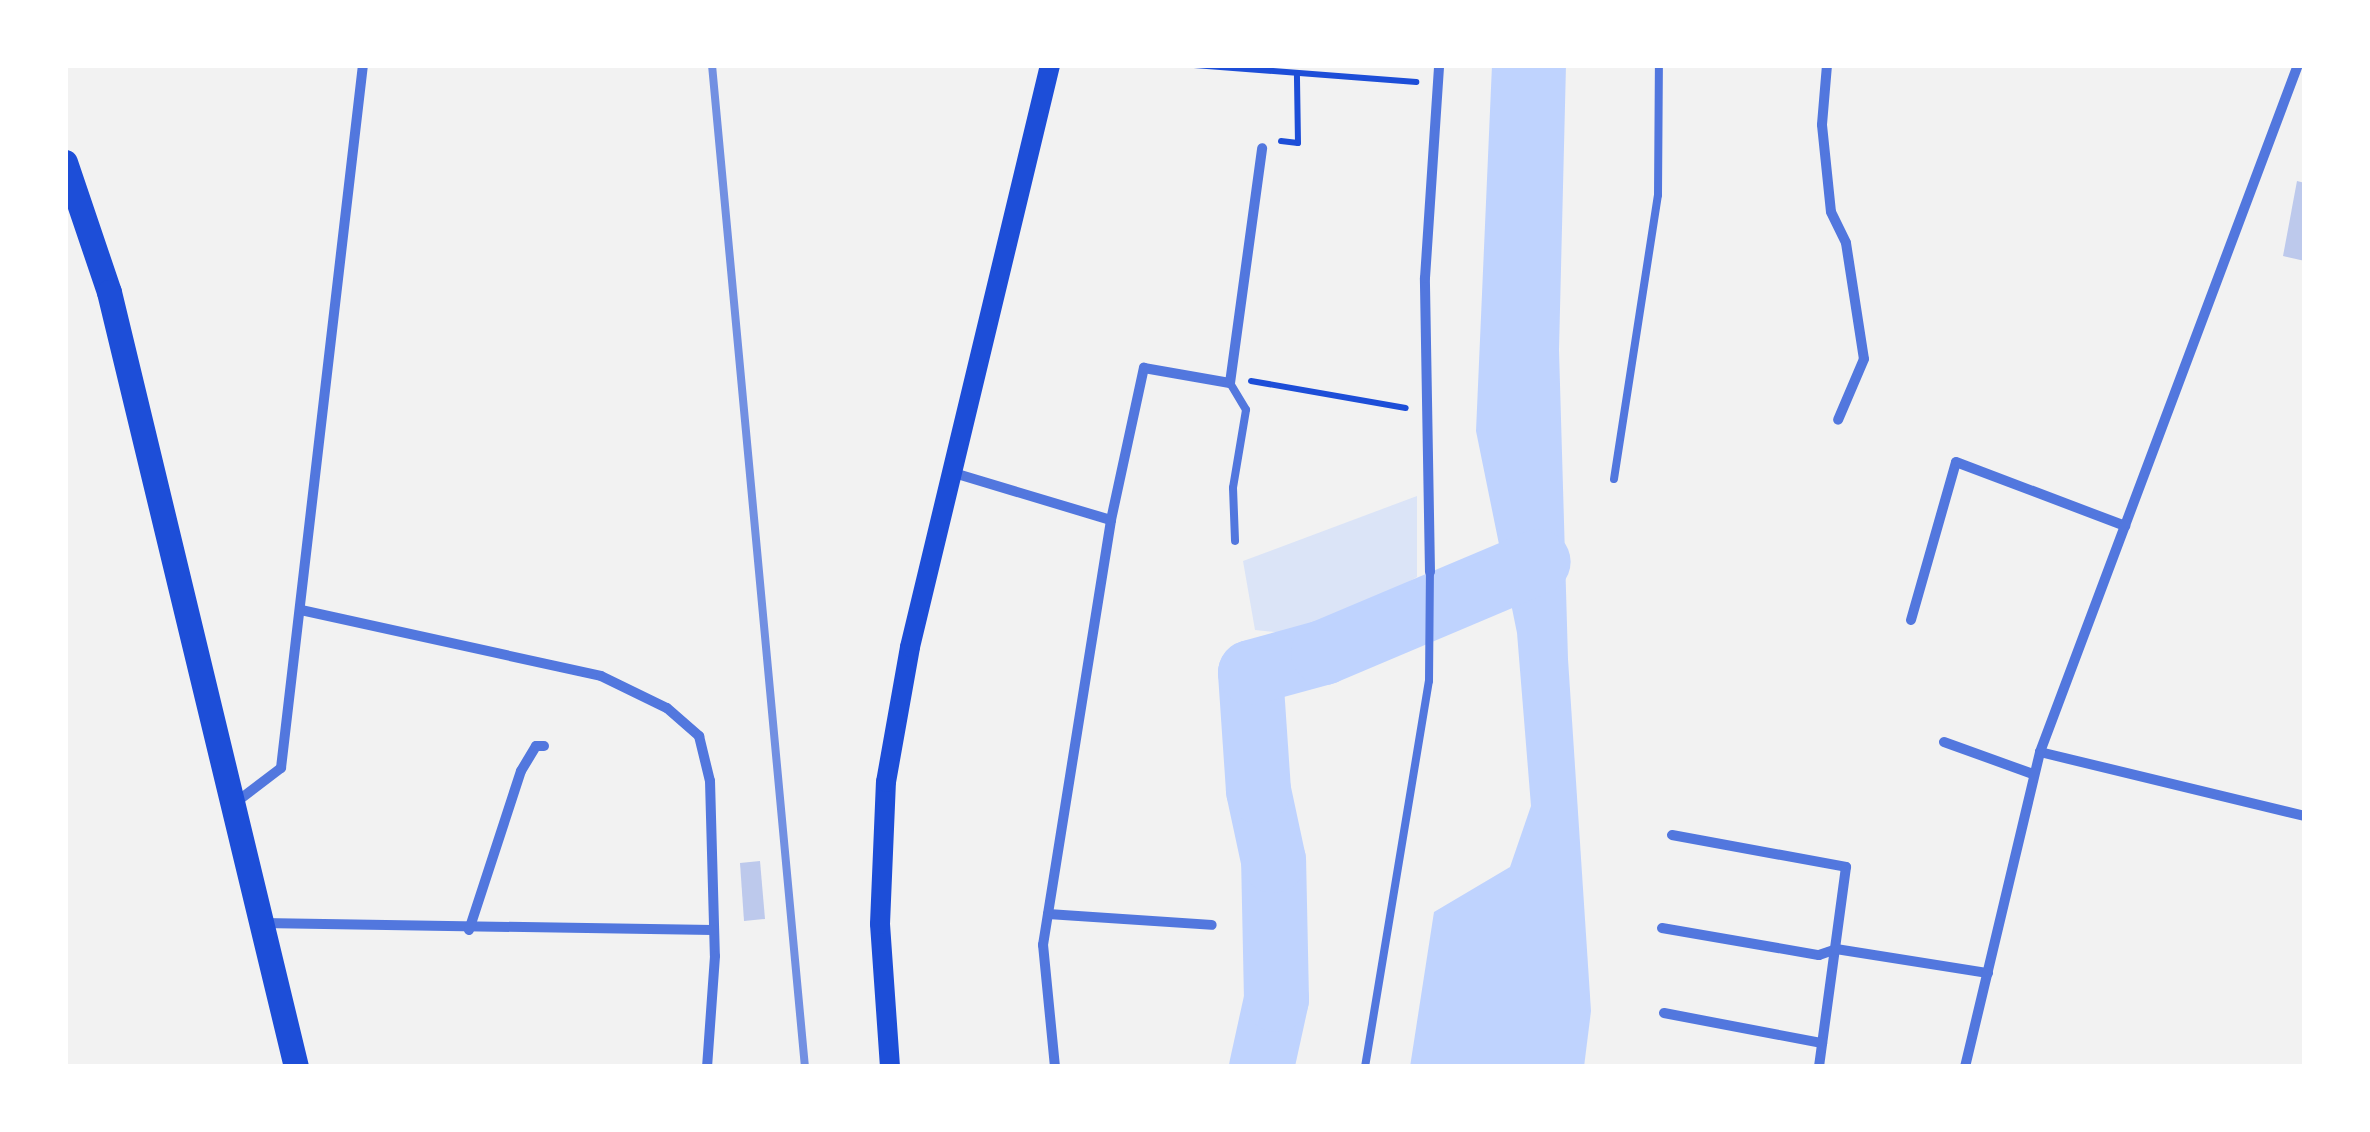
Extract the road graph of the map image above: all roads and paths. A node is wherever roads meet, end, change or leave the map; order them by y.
1 (364, 65) edge
2 (1050, 65) edge
3 (1194, 65) edge
4 (1439, 65) edge
5 (1659, 65) edge
6 (1826, 65) edge
7 (2298, 65) edge
8 (1297, 76) junction
9 (1438, 82) junction
10 (1279, 140) dead end
11 (1262, 148) dead end
12 (65, 162) edge
13 (1230, 380) junction
14 (1427, 411) junction
15 (1838, 420) dead end
16 (954, 473) junction
17 (1614, 480) dead end
18 (1111, 520) junction
19 (2124, 526) junction
20 (1235, 541) dead end
21 (1430, 572) joint
22 (302, 610) junction
23 (1911, 620) dead end
24 (1944, 742) dead end
25 (544, 746) dead end
26 (2040, 752) junction
27 (2034, 774) junction
28 (234, 803) junction
29 (2305, 816) edge
30 (1672, 835) dead end
31 (1048, 914) junction
32 (261, 923) junction
33 (1212, 925) dead end
34 (1662, 928) dead end
35 (469, 930) junction
36 (713, 930) junction
37 (1836, 949) junction
38 (1988, 973) junction
39 (1664, 1013) dead end
40 (1822, 1043) junction
41 (296, 1067) edge
42 (707, 1067) edge
43 (890, 1067) edge
44 (1055, 1067) edge
45 (1365, 1067) edge
46 (1819, 1067) edge
47 (1966, 1067) edge

1 - 22 street
2 - 16 main road
3 - 8 path
4 - 9 street
5 - 17 lane
6 - 15 street
7 - 19 street
8 - 9 path
8 - 10 path
9 - 14 street
11 - 13 street
12 - 28 highway
13 - 14 path
13 - 18 street
13 - 20 lane
14 - 21 street
16 - 18 street
16 - 43 main road
18 - 31 street
19 - 23 street
19 - 26 street
21 - 45 lane
22 - 28 street
22 - 36 street
24 - 27 street
25 - 35 street
26 - 27 street
26 - 29 street
27 - 38 street
28 - 32 highway
30 - 37 street
31 - 33 street
31 - 44 street
32 - 35 street
32 - 41 highway
34 - 37 street
35 - 36 street
36 - 42 street
37 - 38 street
37 - 40 street
38 - 47 street
39 - 40 street
40 - 46 street

